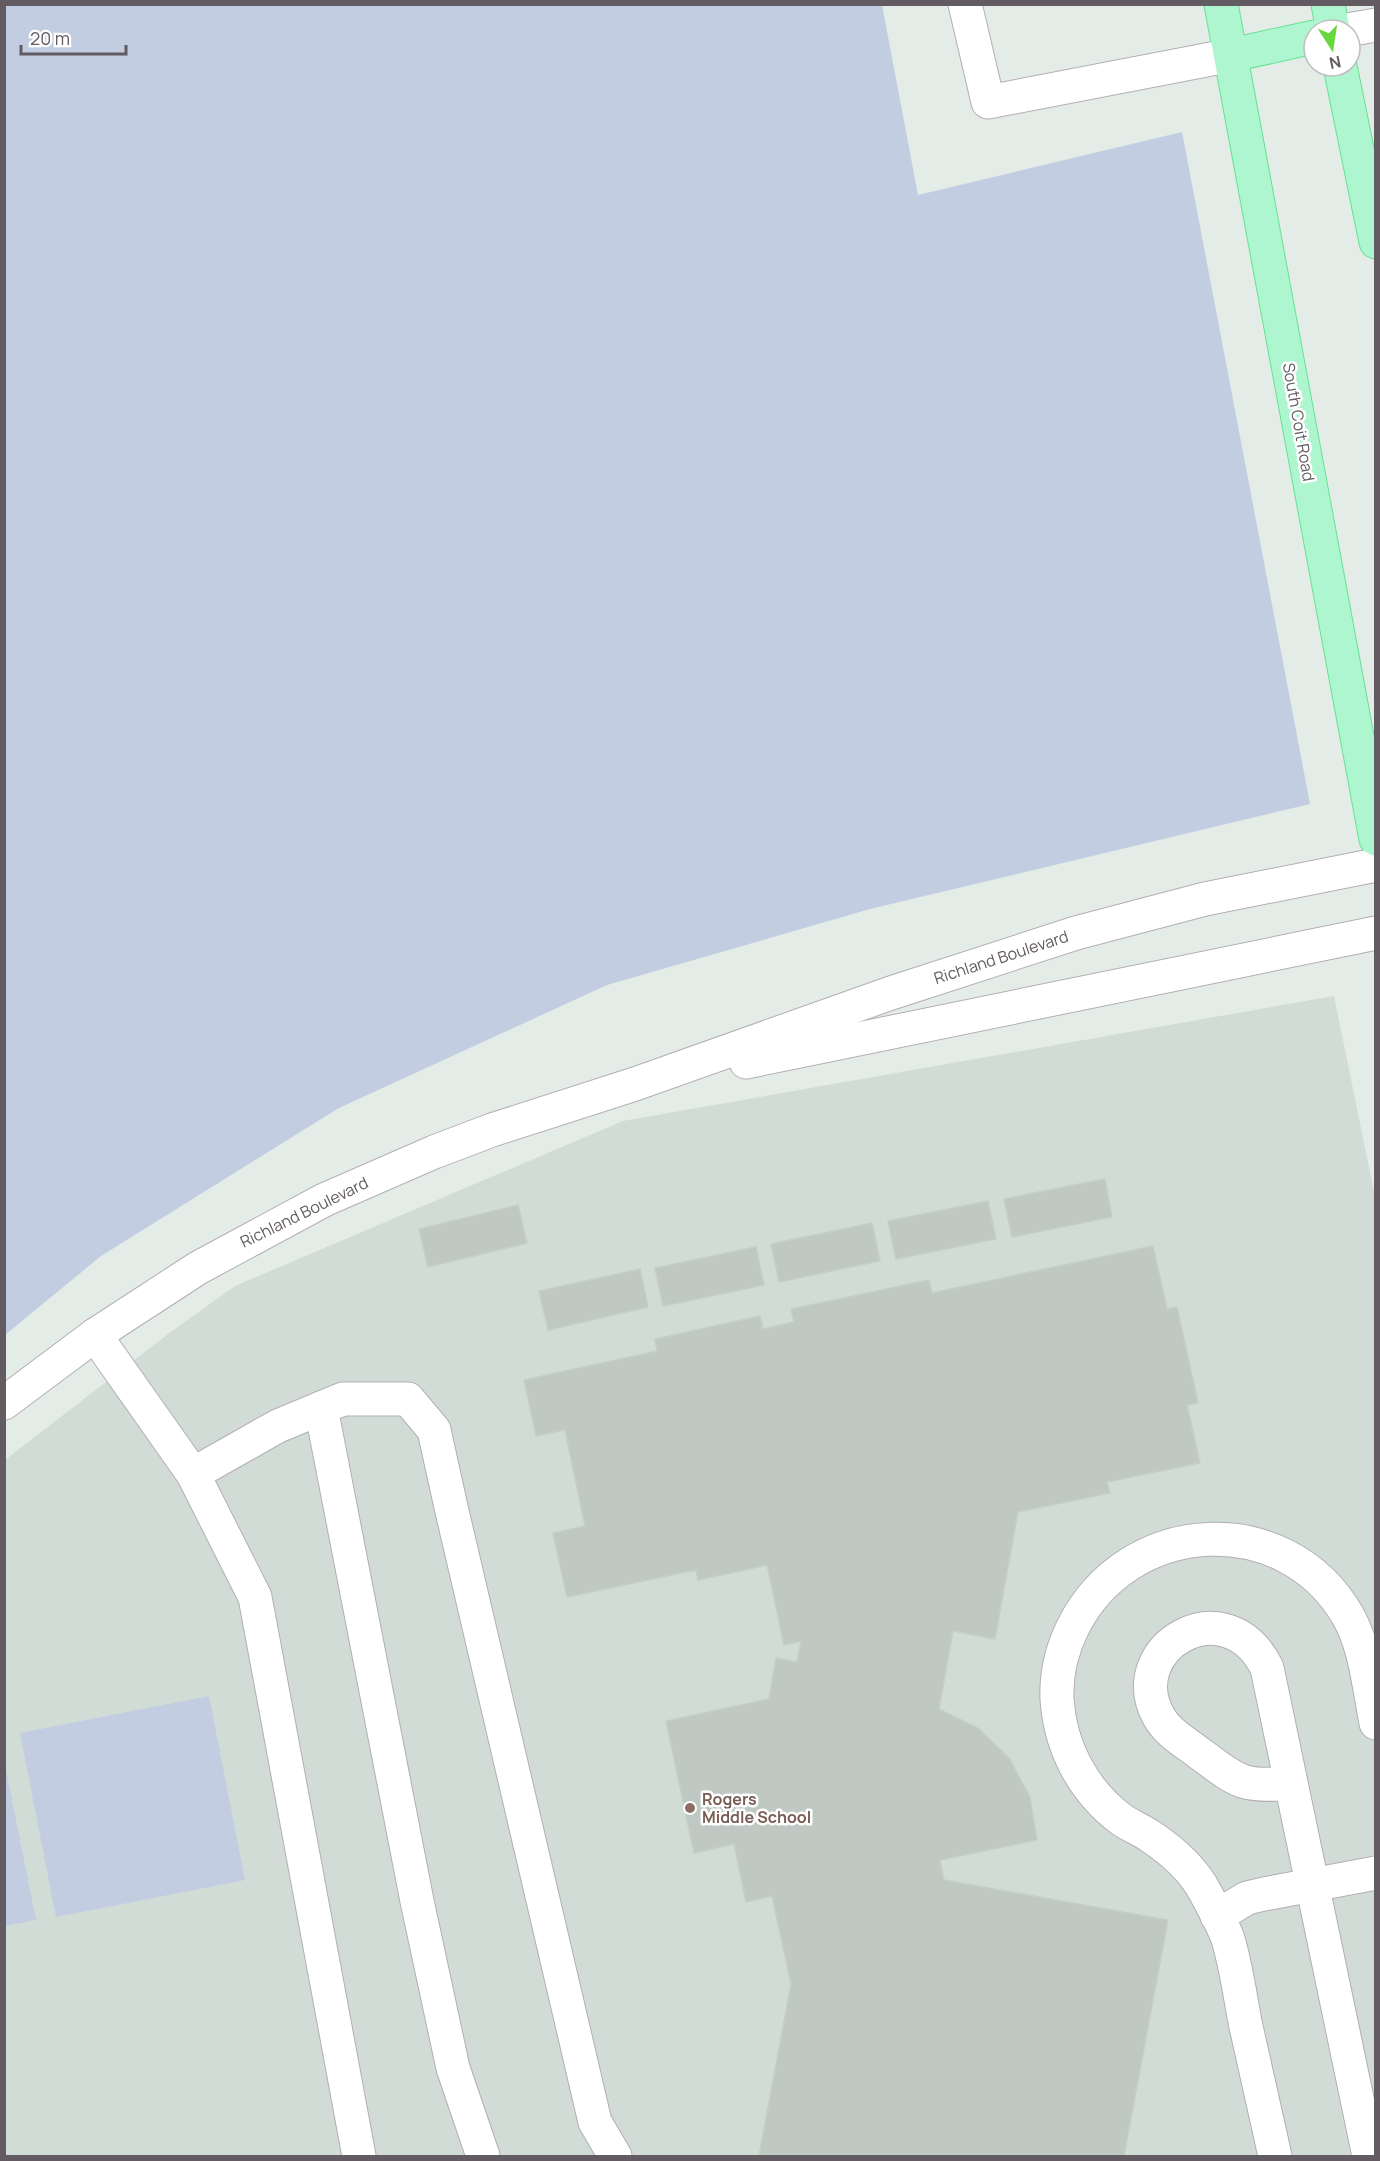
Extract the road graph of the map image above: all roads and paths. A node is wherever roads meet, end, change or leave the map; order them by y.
1 (965, 4) edge
2 (1221, 4) edge
3 (1302, 40) edge
4 (1232, 55) junction
5 (1342, 78) edge
6 (1376, 242) edge
7 (1376, 839) edge
8 (1376, 865) edge
9 (1376, 933) edge
10 (635, 1084) junction
11 (95, 1335) junction
12 (4, 1403) edge
13 (321, 1408) junction
14 (193, 1474) junction
15 (1376, 1724) edge
16 (1291, 1783) junction
17 (1376, 1873) edge
18 (1312, 1884) junction
19 (1217, 1916) junction
20 (359, 2157) edge
21 (483, 2157) edge
22 (615, 2157) edge
23 (1275, 2157) edge
24 (1369, 2157) edge

1 - 4 street
2 - 4 main road, South Coit Road
3 - 4 main road
4 - 7 main road, South Coit Road
5 - 6 main road
8 - 10 street, Richland Boulevard
9 - 10 street, Richland Boulevard
10 - 11 street, Richland Boulevard
11 - 12 street, Richland Boulevard
11 - 14 street
13 - 14 street
13 - 21 street
13 - 22 street
14 - 20 street
15 - 19 street
16 - 16 street
16 - 18 street
17 - 18 street
18 - 19 street
18 - 24 street
19 - 23 street

